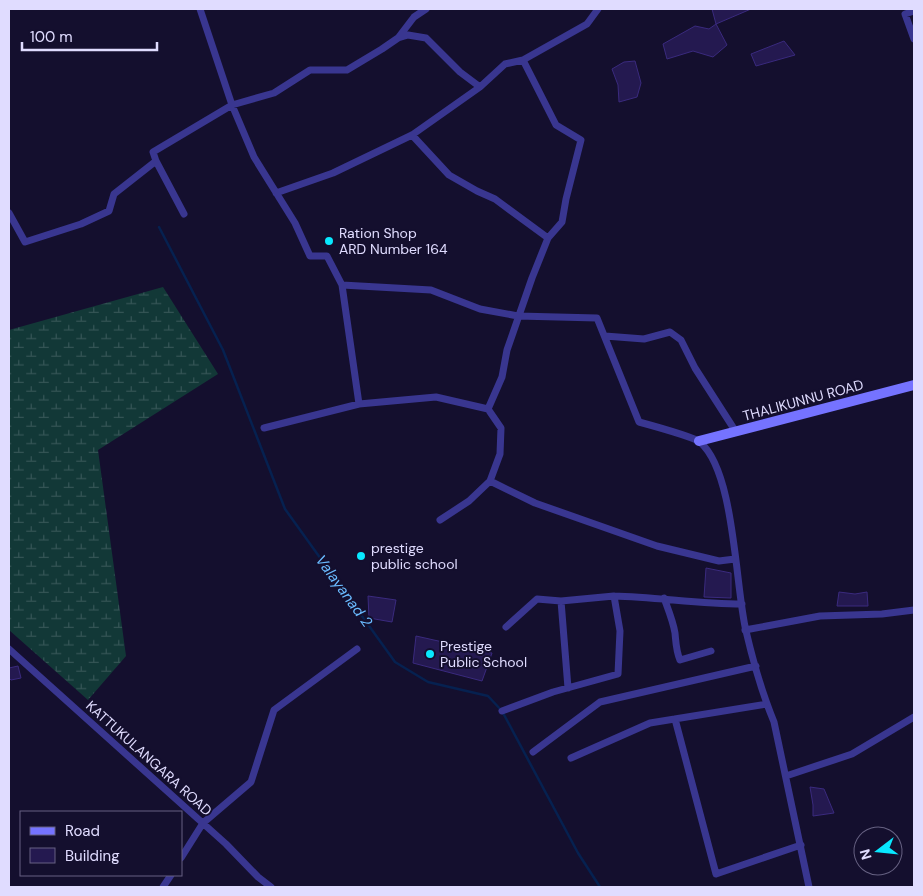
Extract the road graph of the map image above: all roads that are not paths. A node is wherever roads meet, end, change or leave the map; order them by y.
1 (200, 9) edge
2 (426, 9) edge
3 (598, 9) edge
4 (914, 10) edge
5 (398, 38) junction
6 (914, 38) edge
7 (523, 60) junction
8 (480, 87) junction
9 (232, 105) junction
10 (412, 135) junction
11 (156, 161) junction
12 (276, 193) junction
13 (9, 213) edge
14 (184, 214) dead end
15 (548, 238) junction
16 (342, 285) junction
17 (518, 316) junction
18 (605, 336) junction
19 (914, 385) edge
20 (359, 404) junction
21 (488, 409) junction
22 (264, 428) dead end
23 (736, 432) junction
24 (699, 441) junction
25 (490, 481) junction
26 (440, 520) dead end
27 (735, 559) junction
28 (614, 596) junction
29 (664, 598) junction
30 (561, 601) junction
31 (742, 604) junction
32 (914, 610) edge
33 (506, 626) dead end
34 (745, 630) junction
35 (9, 649) edge
36 (357, 649) dead end
37 (711, 652) dead end
38 (756, 666) junction
39 (568, 688) junction
40 (766, 704) junction
41 (502, 711) dead end
42 (914, 717) edge
43 (675, 719) junction
44 (532, 752) dead end
45 (571, 758) dead end
46 (786, 776) junction
47 (203, 823) junction
48 (801, 845) junction
49 (182, 856) edge
50 (170, 876) edge
51 (163, 887) edge
52 (271, 887) edge
53 (809, 887) edge

1 - 9 street
2 - 5 street
3 - 7 street
4 - 6 street
5 - 8 street
5 - 9 street
7 - 8 street
7 - 15 street
8 - 10 street
9 - 11 street
9 - 12 street
10 - 12 street
10 - 15 street
11 - 13 street
11 - 14 street
12 - 16 street
15 - 17 street
16 - 17 street
16 - 20 street
17 - 18 street
17 - 21 street
18 - 23 street
18 - 24 street
19 - 23 street, THALIKUNNU ROAD
20 - 21 street
20 - 22 street
21 - 25 street
23 - 24 street, THALIKUNNU ROAD
24 - 27 street
25 - 26 street
25 - 27 street
27 - 31 street
28 - 29 street
28 - 30 street
28 - 39 street
29 - 31 street
29 - 37 street
30 - 33 street
30 - 39 street
31 - 34 street
32 - 34 street
34 - 38 street
35 - 47 street, KATTUKULANGARA ROAD
36 - 47 street
38 - 40 street
38 - 44 street
39 - 41 street
40 - 43 street
40 - 46 street
42 - 46 street
43 - 45 street
43 - 48 street
46 - 48 street
47 - 49 street
47 - 52 street, KATTUKULANGARA ROAD
48 - 53 street
50 - 51 street

